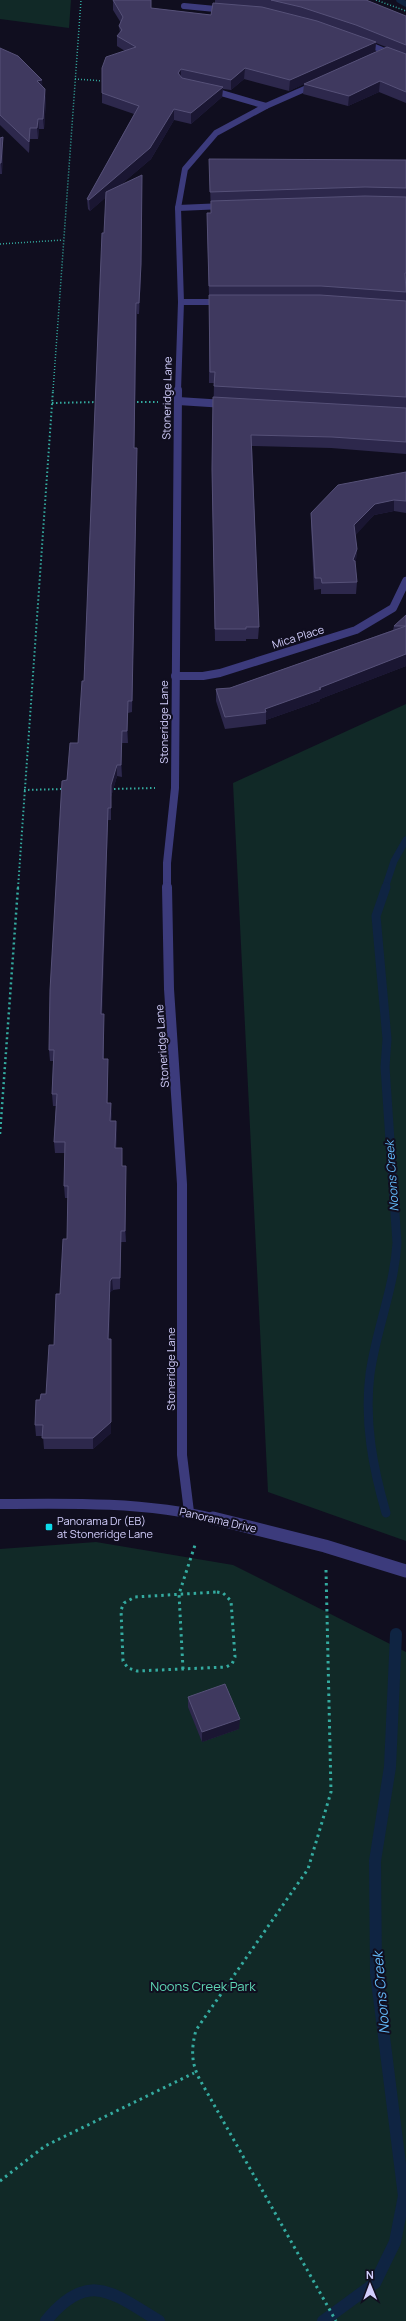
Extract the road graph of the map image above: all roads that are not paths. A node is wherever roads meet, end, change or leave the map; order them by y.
1 (184, 6) dead end
2 (234, 11) edge
3 (359, 41) edge
4 (387, 52) junction
5 (377, 57) edge
6 (406, 60) edge
7 (324, 80) edge
8 (205, 88) edge
9 (266, 106) junction
10 (233, 206) edge
11 (178, 208) junction
12 (182, 302) junction
13 (229, 302) edge
14 (178, 401) junction
15 (232, 404) edge
16 (406, 581) edge
17 (175, 676) junction
18 (0, 1504) edge
19 (189, 1512) junction
20 (406, 1571) edge

1 - 2 street
3 - 4 street
4 - 5 street
4 - 6 street
7 - 9 street, Stoneridge Lane
8 - 9 street
9 - 11 street, Stoneridge Lane
10 - 11 street
11 - 12 street, Stoneridge Lane
12 - 13 street
12 - 14 street, Stoneridge Lane
14 - 15 street
14 - 17 street, Stoneridge Lane
16 - 17 street, Mica Place
17 - 19 street, Stoneridge Lane
18 - 19 street, Panorama Drive
19 - 20 street, Panorama Drive

